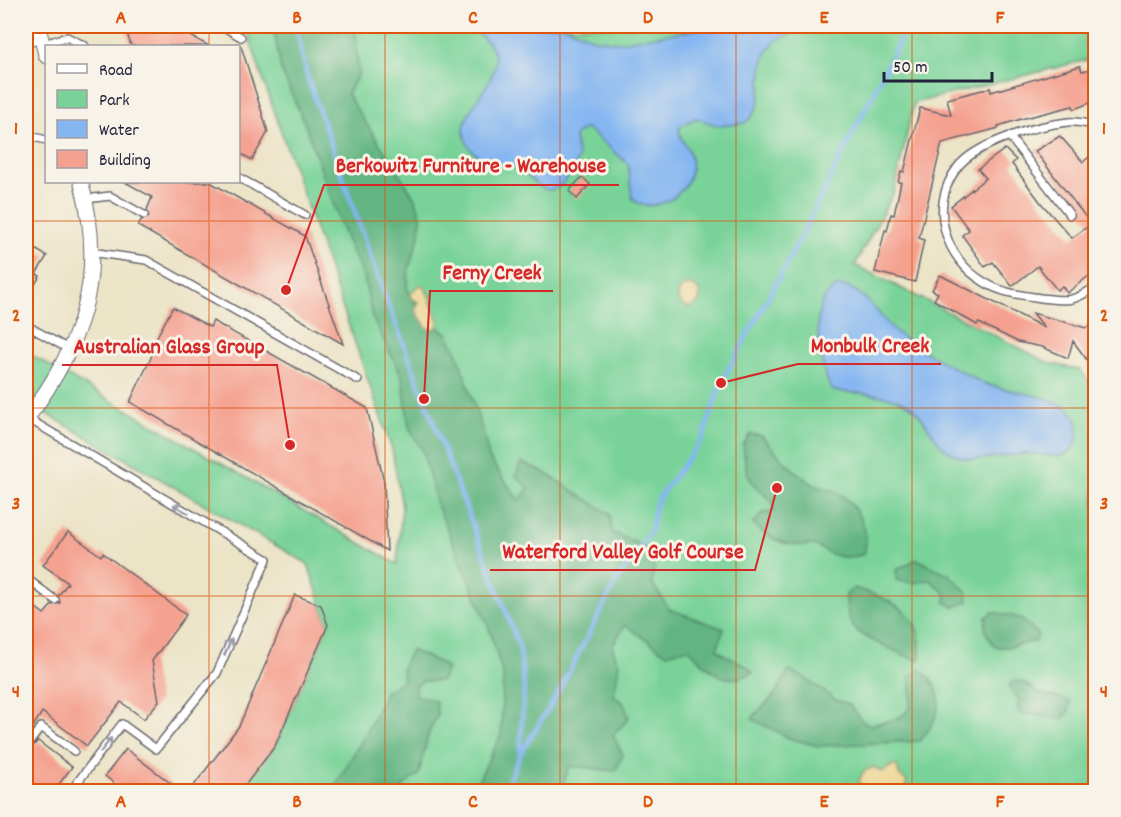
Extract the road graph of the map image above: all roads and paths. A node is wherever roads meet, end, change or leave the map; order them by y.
1 (222, 26) edge
2 (241, 37) dead end
3 (43, 41) edge
4 (26, 43) edge
5 (83, 45) edge
6 (1095, 125) edge
7 (26, 135) edge
8 (1010, 137) junction
9 (45, 140) edge
10 (240, 178) edge
11 (81, 183) edge
12 (86, 199) junction
13 (144, 215) dead end
14 (304, 215) dead end
15 (1070, 215) dead end
16 (91, 252) junction
17 (1095, 286) edge
18 (26, 325) edge
19 (70, 351) junction
20 (358, 380) dead end
21 (26, 419) edge
22 (26, 578) edge
23 (55, 600) dead end
24 (26, 747) edge
25 (74, 751) dead end
26 (70, 792) edge

1 - 2 lane
3 - 4 lane
3 - 5 lane
6 - 8 lane
7 - 9 lane
8 - 15 lane
8 - 17 lane
10 - 14 lane
11 - 12 street
12 - 13 lane
12 - 16 street
16 - 19 street
16 - 20 lane
18 - 19 lane
19 - 21 street
26 -> 21 lane
22 - 23 lane
24 - 25 lane

